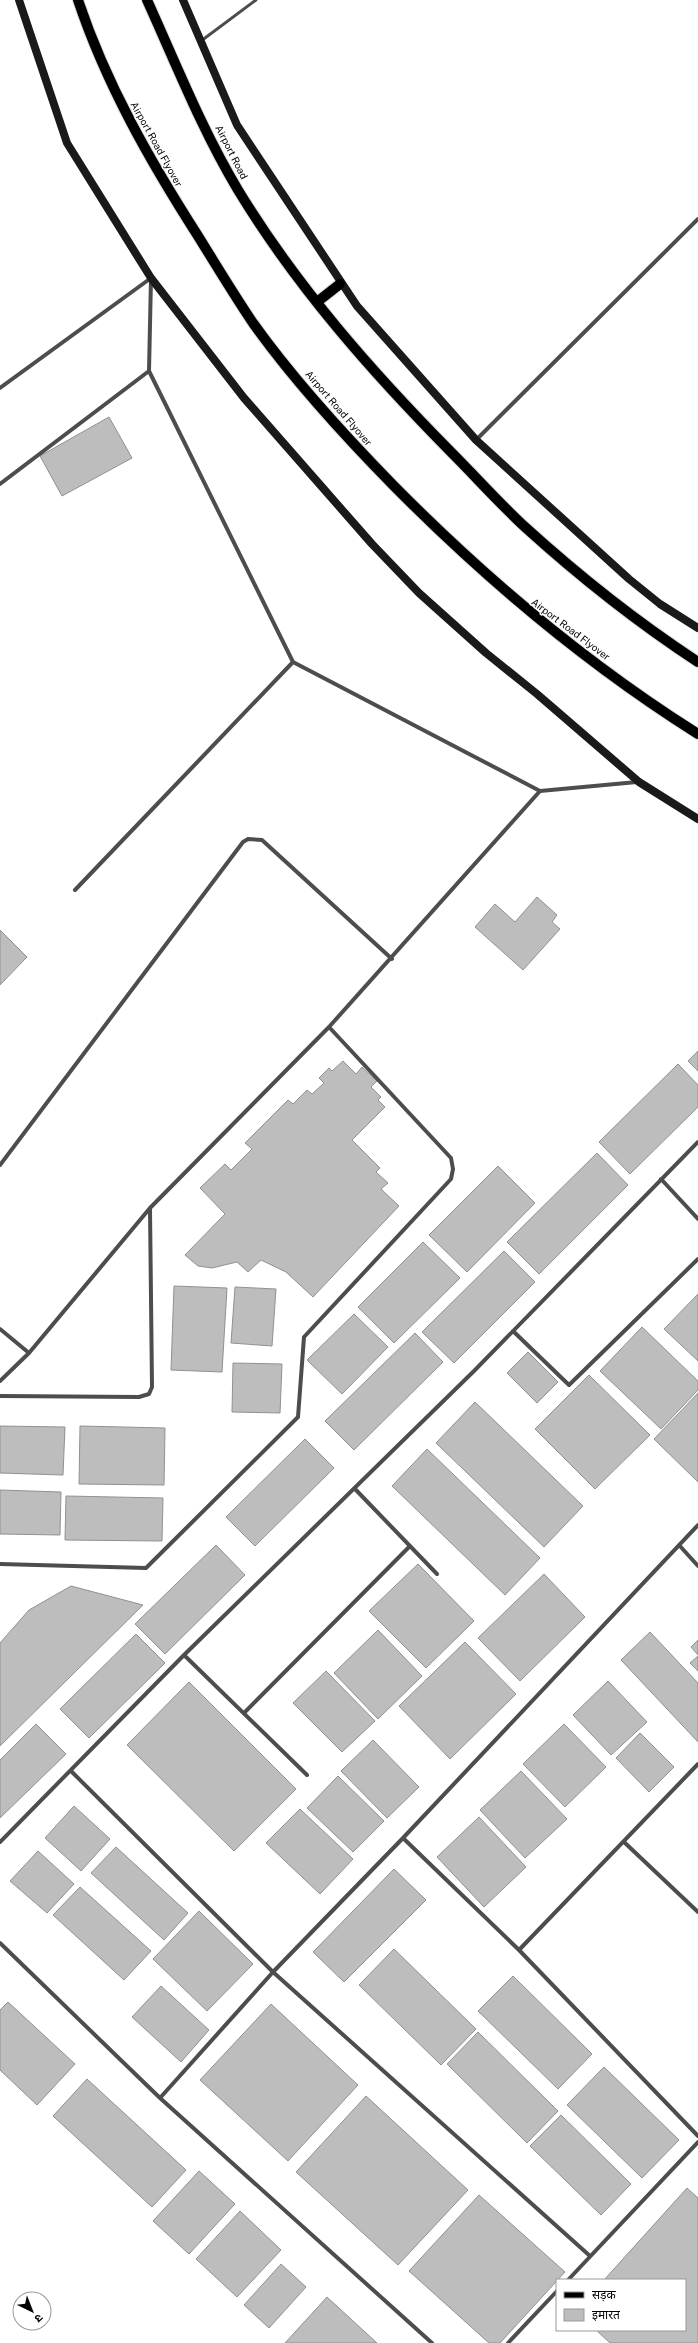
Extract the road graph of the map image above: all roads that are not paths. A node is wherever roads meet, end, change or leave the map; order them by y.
1 (19, 0) edge
2 (78, 0) edge
3 (148, 0) edge
4 (183, 0) edge
5 (256, 0) edge
6 (201, 41) junction
7 (698, 219) edge
8 (151, 278) junction
9 (340, 284) junction
10 (317, 302) junction
11 (149, 371) junction
12 (0, 388) edge
13 (476, 440) junction
14 (0, 484) edge
15 (698, 628) edge
16 (293, 662) junction
17 (698, 662) edge
18 (698, 734) edge
19 (640, 782) junction
20 (540, 791) junction
21 (698, 819) edge
22 (76, 890) dead end
23 (392, 959) junction
24 (329, 1027) junction
25 (698, 1142) edge
26 (0, 1166) edge
27 (661, 1179) junction
28 (150, 1208) junction
29 (698, 1219) edge
30 (698, 1259) edge
31 (0, 1329) edge
32 (513, 1331) junction
33 (29, 1353) junction
34 (0, 1381) edge
35 (0, 1396) edge
36 (355, 1489) junction
37 (698, 1525) edge
38 (410, 1546) junction
39 (679, 1546) junction
40 (0, 1564) edge
41 (698, 1566) edge
42 (437, 1574) dead end
43 (184, 1655) junction
44 (245, 1712) junction
45 (698, 1764) edge
46 (71, 1771) junction
47 (307, 1775) dead end
48 (403, 1838) junction
49 (0, 1842) edge
50 (624, 1842) junction
51 (698, 1912) edge
52 (0, 1943) edge
53 (519, 1950) junction
54 (273, 1972) junction
55 (160, 2098) junction
56 (698, 2136) edge
57 (698, 2142) edge
58 (590, 2256) junction
59 (569, 2279) edge
60 (556, 2292) edge
61 (432, 2343) edge
62 (508, 2343) edge

1 - 8 street
2 - 18 main road, Airport Road Flyover
3 - 10 main road, Airport Road
4 - 6 street
5 - 6 lane
6 - 9 street
7 - 13 street
8 - 11 street
8 - 12 street
8 - 19 street
9 - 10 main road
9 - 13 street
10 - 17 main road
11 - 14 street
11 - 16 street
13 - 15 street
16 - 20 street
16 - 22 street
19 - 20 street
19 - 21 street
20 - 23 street
23 - 24 street
23 - 26 street
24 - 28 street
24 - 40 street
25 - 27 street
27 - 29 street
27 - 32 street
28 - 33 street
28 - 35 street
30 - 32 street
31 - 33 street
32 - 36 street
33 - 34 street
36 - 38 street
36 - 43 street
37 - 39 street
38 - 42 street
38 - 44 street
39 - 41 street
39 - 48 street
43 - 44 street
43 - 46 street
44 - 47 street
45 - 50 street
46 - 49 street
46 - 54 street
48 - 53 street
48 - 54 street
50 - 51 street
50 - 53 street
52 - 55 street
53 - 56 street
54 - 55 street
54 - 58 street
55 - 61 street
57 - 58 street
58 - 59 street
60 - 62 street

